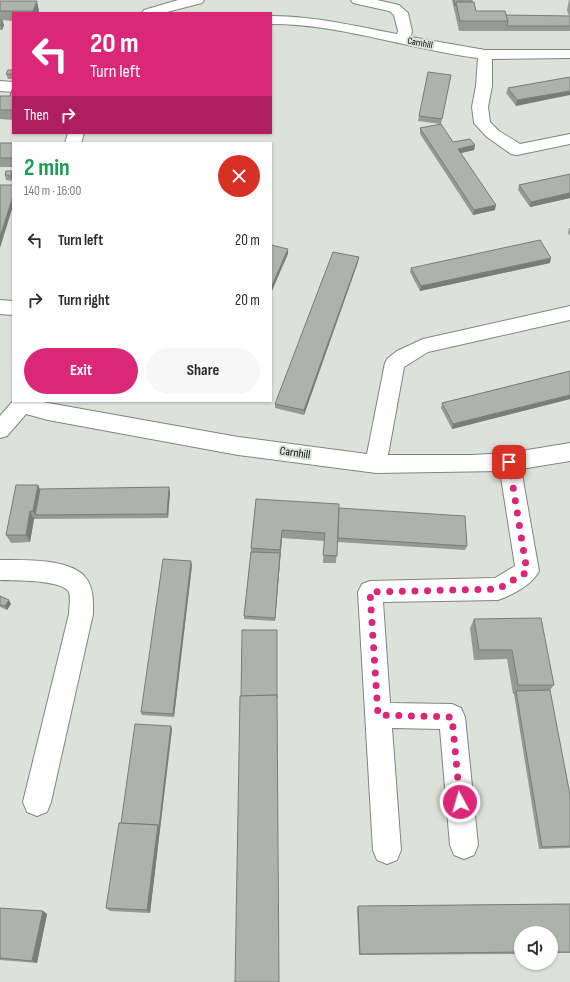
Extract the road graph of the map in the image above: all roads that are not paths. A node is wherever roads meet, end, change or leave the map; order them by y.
1 (197, 0) edge
2 (358, 0) edge
3 (152, 12) edge
4 (272, 20) edge
5 (403, 40) junction
6 (485, 54) junction
7 (570, 54) edge
8 (0, 86) edge
9 (12, 87) edge
10 (570, 140) edge
11 (0, 307) edge
12 (12, 308) edge
13 (570, 313) edge
14 (23, 403) edge
15 (0, 430) edge
16 (570, 452) edge
17 (509, 462) junction
18 (376, 464) junction
19 (0, 570) edge
20 (378, 715) junction
21 (37, 802) dead end
22 (464, 845) dead end
23 (388, 850) dead end

1 - 3 street
2 - 5 street
4 - 5 street, Carnhill
5 - 6 street, Carnhill
6 - 7 street, Carnhill
6 - 10 street
8 - 9 street
11 - 12 street
13 - 18 street
14 - 15 street, Carnhill
14 - 18 street, Carnhill
16 - 17 street, Carnhill
17 - 18 street, Carnhill
17 - 20 street
19 - 21 street
20 - 22 street
20 - 23 street

